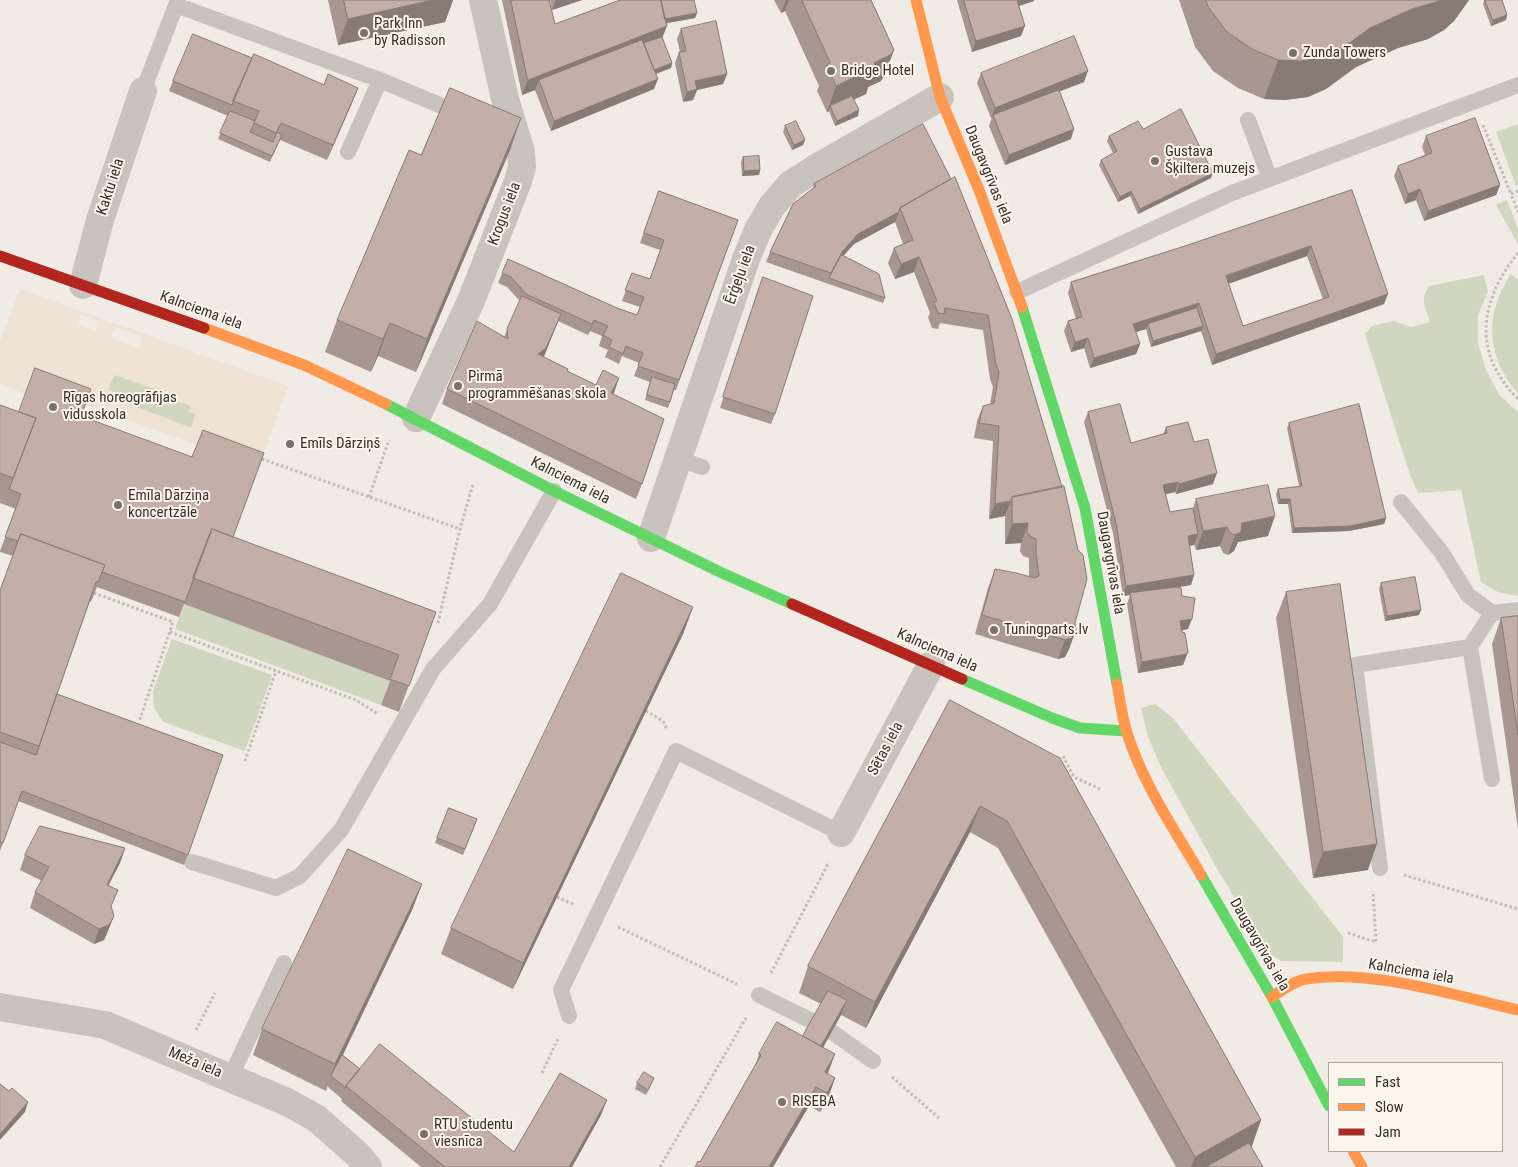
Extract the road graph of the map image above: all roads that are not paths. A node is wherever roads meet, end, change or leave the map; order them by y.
1 (483, 0) edge
2 (916, 0) edge
3 (177, 2) edge
4 (380, 80) junction
5 (1518, 85) edge
6 (143, 91) joint
7 (940, 97) junction
8 (474, 116) edge
9 (1248, 120) dead end
10 (348, 152) dead end
11 (1270, 179) junction
12 (0, 256) edge
13 (83, 285) junction
14 (1017, 292) junction
15 (416, 418) junction
16 (554, 491) junction
17 (1401, 502) dead end
18 (651, 538) junction
19 (1518, 610) edge
20 (1492, 613) junction
21 (1470, 648) junction
22 (931, 665) junction
23 (1126, 731) junction
24 (1492, 779) dead end
25 (841, 833) joint
26 (192, 862) edge
27 (1380, 868) road end
28 (284, 962) dead end
29 (759, 995) road end
30 (1272, 997) junction
31 (0, 1007) edge
32 (1518, 1010) edge
33 (569, 1016) road end
34 (814, 1022) edge
35 (832, 1032) edge
36 (873, 1061) road end
37 (230, 1078) junction
38 (1328, 1104) edge
39 (1354, 1152) edge
40 (368, 1167) edge
41 (1362, 1167) edge

1 - 15 street, Krogus iela
2 - 7 street, Daugavgrīvas iela
3 - 4 lane
3 - 6 lane
4 - 8 lane
4 - 10 lane
5 - 11 lane
6 - 13 street, Kaktu iela
7 - 14 street, Daugavgrīvas iela
7 - 18 street, Ērģeļu iela
9 - 11 lane
11 - 14 lane
12 - 13 street, Kalnciema iela
13 - 15 street, Kalnciema iela
14 - 23 street, Daugavgrīvas iela
15 - 16 street, Kalnciema iela
16 - 18 street, Kalnciema iela
16 - 26 lane
17 - 20 lane
18 - 22 street, Kalnciema iela
19 - 20 lane
20 - 21 lane
21 - 24 lane
21 - 27 lane
22 - 23 street, Kalnciema iela
22 - 25 street, Sētas iela
23 - 30 street, Daugavgrīvas iela
25 - 33 lane
28 - 37 lane
29 - 34 lane
30 - 32 street, Kalnciema iela
30 - 38 street, Daugavgrīvas iela
31 - 37 street, Meža iela
35 - 36 lane
37 - 40 street, Meža iela
39 - 41 street

